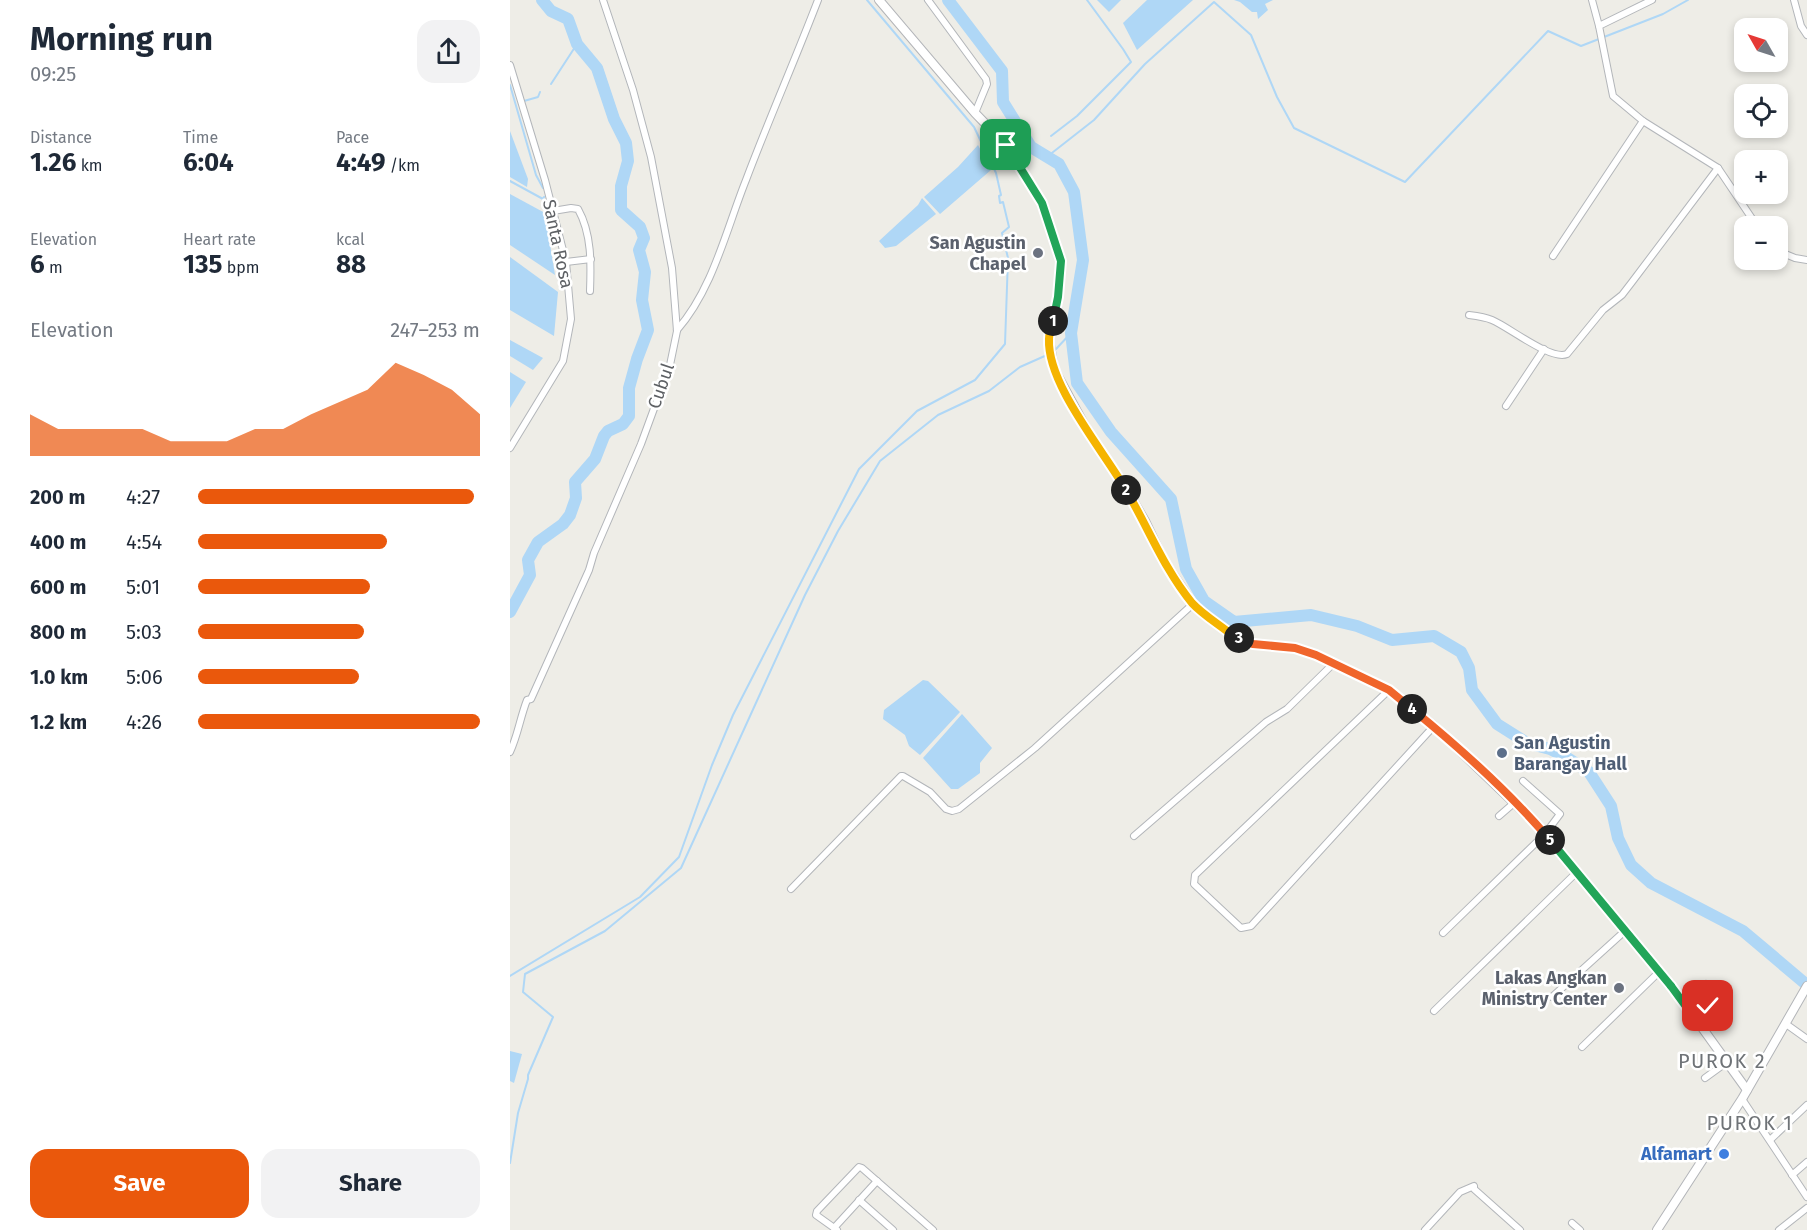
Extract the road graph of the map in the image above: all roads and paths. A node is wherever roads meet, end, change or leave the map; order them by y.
1 (603, 0) edge
2 (818, 0) edge
3 (879, 0) edge
4 (928, 0) edge
5 (1592, 0) edge
6 (1652, 0) edge
7 (1794, 0) edge
8 (1599, 29) junction
9 (1807, 35) edge
10 (510, 65) edge
11 (975, 113) junction
12 (1643, 121) junction
13 (1718, 168) junction
14 (553, 211) junction
15 (1750, 216) edge
16 (1788, 255) edge
17 (1553, 256) dead end
18 (591, 259) junction
19 (1807, 260) edge
20 (566, 262) junction
21 (590, 291) dead end
22 (1469, 315) dead end
23 (677, 331) junction
24 (1544, 349) junction
25 (1506, 406) dead end
26 (510, 448) edge
27 (1193, 604) junction
28 (1334, 663) junction
29 (1389, 690) junction
30 (1434, 726) junction
31 (510, 752) edge
32 (1524, 781) dead end
33 (1514, 802) junction
34 (1499, 816) dead end
35 (1545, 834) junction
36 (1134, 836) dead end
37 (1577, 872) junction
38 (791, 889) dead end
39 (1626, 930) junction
40 (1443, 933) dead end
41 (1659, 972) junction
42 (1706, 984) dead end
43 (1807, 986) edge
44 (1718, 987) dead end
45 (1552, 997) dead end
46 (1684, 1003) junction
47 (1434, 1011) dead end
48 (1696, 1020) junction
49 (1786, 1024) junction
50 (1807, 1039) edge
51 (1582, 1047) dead end
52 (1727, 1062) junction
53 (1705, 1078) dead end
54 (1747, 1090) junction
55 (1742, 1099) junction
56 (1807, 1105) edge
57 (1770, 1140) junction
58 (1807, 1162) edge
59 (1792, 1175) junction
60 (877, 1181) junction
61 (1807, 1197) edge
62 (859, 1200) junction
63 (1807, 1208) edge
64 (1572, 1223) dead end
65 (835, 1229) edge
66 (893, 1230) edge
67 (933, 1230) edge
68 (1425, 1230) edge
69 (1520, 1230) edge
70 (1580, 1230) edge
71 (1657, 1230) edge
72 (1779, 1230) edge

1 - 23 street, Cubul
2 - 23 street
3 - 11 street
4 - 11 street
5 - 8 street
6 - 8 street
7 - 9 street
8 - 12 street
10 - 14 street, Santa Rosa
11 - 27 street
12 - 13 street
12 - 17 street
13 - 15 street
13 - 24 street
14 - 18 street
14 - 20 street, Santa Rosa
16 - 19 street
18 - 20 street
18 - 21 street
20 - 26 street, Santa Rosa
22 - 24 street
23 - 31 street, Cubul
24 - 25 street
27 - 28 street
27 - 38 street
28 - 29 street
28 - 36 street
29 - 30 street
29 - 30 street
30 - 33 street
32 - 35 street
33 - 34 street
33 - 35 street
35 - 37 street
35 - 40 street
37 - 39 street
37 - 47 street
39 - 41 street
39 - 45 street
41 - 46 street
41 - 51 street
42 - 46 street
43 - 49 street
44 - 48 street
46 - 48 street
48 - 52 street
49 - 50 street
49 - 54 street
52 - 53 street
52 - 54 street
54 - 55 street
55 - 57 street
55 - 71 street
56 - 57 street
57 - 59 street
58 - 59 street
59 - 61 street
60 - 62 street
60 - 65 street
60 - 67 street
62 - 65 street
62 - 66 street
63 - 72 street
64 - 70 street
68 - 69 street

